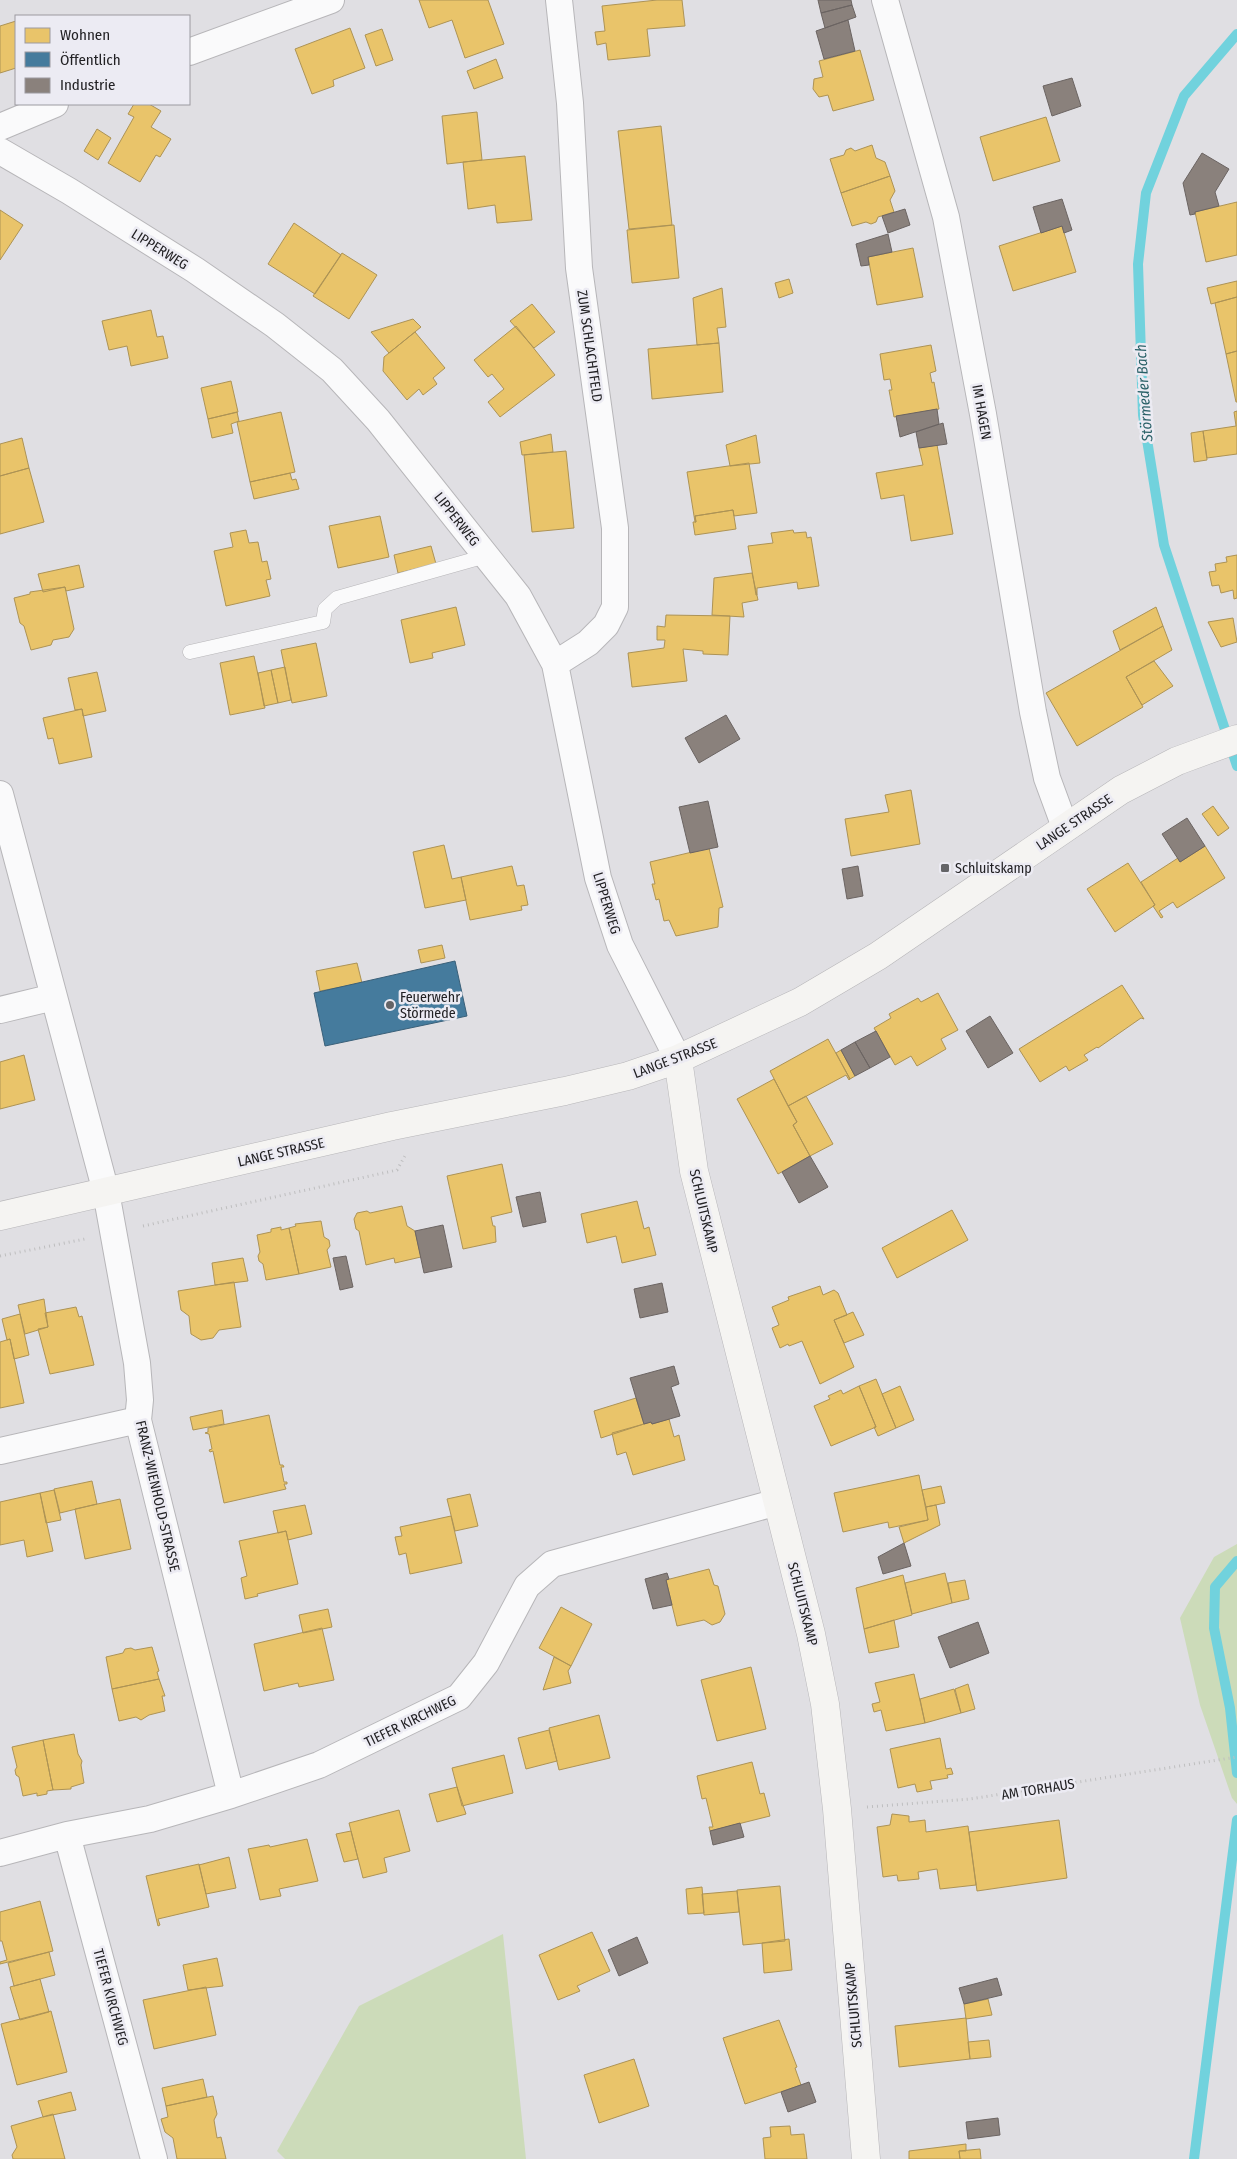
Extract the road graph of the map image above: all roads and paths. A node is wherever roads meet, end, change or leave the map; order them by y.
1 (331, 0) edge
2 (559, 0) edge
3 (885, 0) edge
4 (190, 52) edge
5 (53, 105) edge
6 (0, 127) edge
7 (0, 151) edge
8 (486, 556) junction
9 (190, 652) dead end
10 (555, 664) junction
11 (1237, 739) edge
12 (0, 794) edge
13 (1065, 827) junction
14 (54, 997) junction
15 (0, 1010) edge
16 (678, 1059) junction
17 (427, 1118) junction
18 (106, 1192) junction
19 (0, 1216) edge
20 (113, 1233) junction
21 (0, 1256) edge
22 (138, 1420) junction
23 (0, 1451) edge
24 (778, 1502) junction
25 (1237, 1757) edge
26 (232, 1796) junction
27 (837, 1809) junction
28 (68, 1835) junction
29 (0, 1853) edge
30 (154, 2159) edge
31 (866, 2159) edge

1 - 4 street
2 - 10 street, ZUM SCHLACHTFELD
3 - 13 street, IM HAGEN
5 - 6 street
7 - 8 street, LIPPERWEG
8 - 9 lane
8 - 10 street, LIPPERWEG
10 - 16 street, LIPPERWEG
11 - 13 main road, LANGE STRASSE
12 - 14 street, FRANZ-WIENHOLD-STRASSE
13 - 16 main road, LANGE STRASSE
14 - 15 street
14 - 18 street, FRANZ-WIENHOLD-STRASSE
16 - 17 main road, LANGE STRASSE
16 - 24 main road, SCHLUITSKAMP
17 - 18 main road, LANGE STRASSE
17 - 20 path
18 - 19 main road, LANGE STRASSE
18 - 20 street, FRANZ-WIENHOLD-STRASSE
20 - 21 path
20 - 22 street, FRANZ-WIENHOLD-STRASSE
22 - 23 street
22 - 26 street, FRANZ-WIENHOLD-STRASSE
24 - 26 street, TIEFER KIRCHWEG
24 - 27 main road, SCHLUITSKAMP
25 - 27 path, AM TORHAUS
26 - 28 street, TIEFER KIRCHWEG
27 - 31 main road, SCHLUITSKAMP
28 - 29 street, TIEFER KIRCHWEG
28 - 30 street, TIEFER KIRCHWEG

